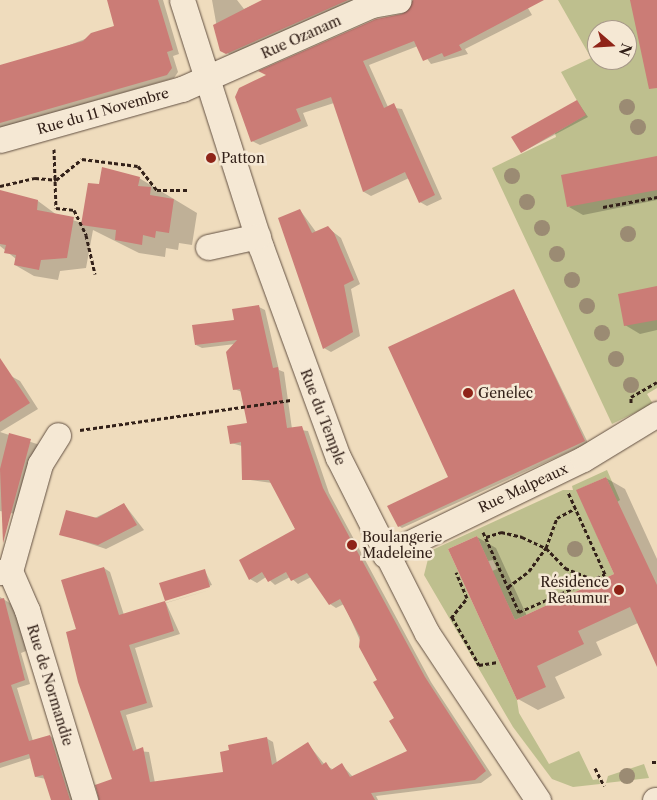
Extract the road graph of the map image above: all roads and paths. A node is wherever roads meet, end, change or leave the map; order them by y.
1 (182, 0) edge
2 (399, 0) edge
3 (204, 80) junction
4 (48, 127) junction
5 (0, 140) edge
6 (56, 180) junction
7 (0, 186) edge
8 (189, 190) dead end
9 (657, 197) edge
10 (603, 207) dead end
11 (258, 236) junction
12 (208, 247) dead end
13 (95, 274) dead end
14 (313, 392) junction
15 (657, 414) edge
16 (58, 435) joint
17 (559, 471) junction
18 (576, 508) junction
19 (474, 511) junction
20 (486, 537) junction
21 (546, 548) junction
22 (385, 556) junction
23 (5, 572) edge
24 (456, 572) dead end
25 (592, 579) junction
26 (508, 587) junction
27 (452, 617) junction
28 (449, 621) dead end
29 (498, 662) dead end
30 (652, 762) dead end
31 (657, 762) edge
32 (595, 768) dead end
33 (604, 786) dead end
34 (85, 800) edge
35 (538, 800) edge

1 - 3 street, Rue du Temple
2 - 3 street, Rue Ozanam
3 - 4 street, Rue du 11 Novembre
3 - 11 street, Rue du Temple
4 - 5 street, Rue du 11 Novembre
4 - 6 path
6 - 7 path
6 - 8 path
6 - 13 path
9 - 10 path
11 - 12 street
11 - 14 street, Rue du Temple
14 - 16 path
14 - 22 street, Rue du Temple
15 - 17 street, Rue Malpeaux
16 - 23 street
17 - 18 path
17 - 19 street, Rue Malpeaux
18 - 21 path
18 - 25 path
19 - 20 path
19 - 22 street, Rue Malpeaux
20 - 21 path
20 - 26 path
21 - 25 path
21 - 26 path
22 - 35 street, Rue du Temple
23 - 34 street, Rue de Normandie
24 - 27 path
25 - 26 path
27 - 28 path
27 - 29 path
30 - 31 path
32 - 33 path

